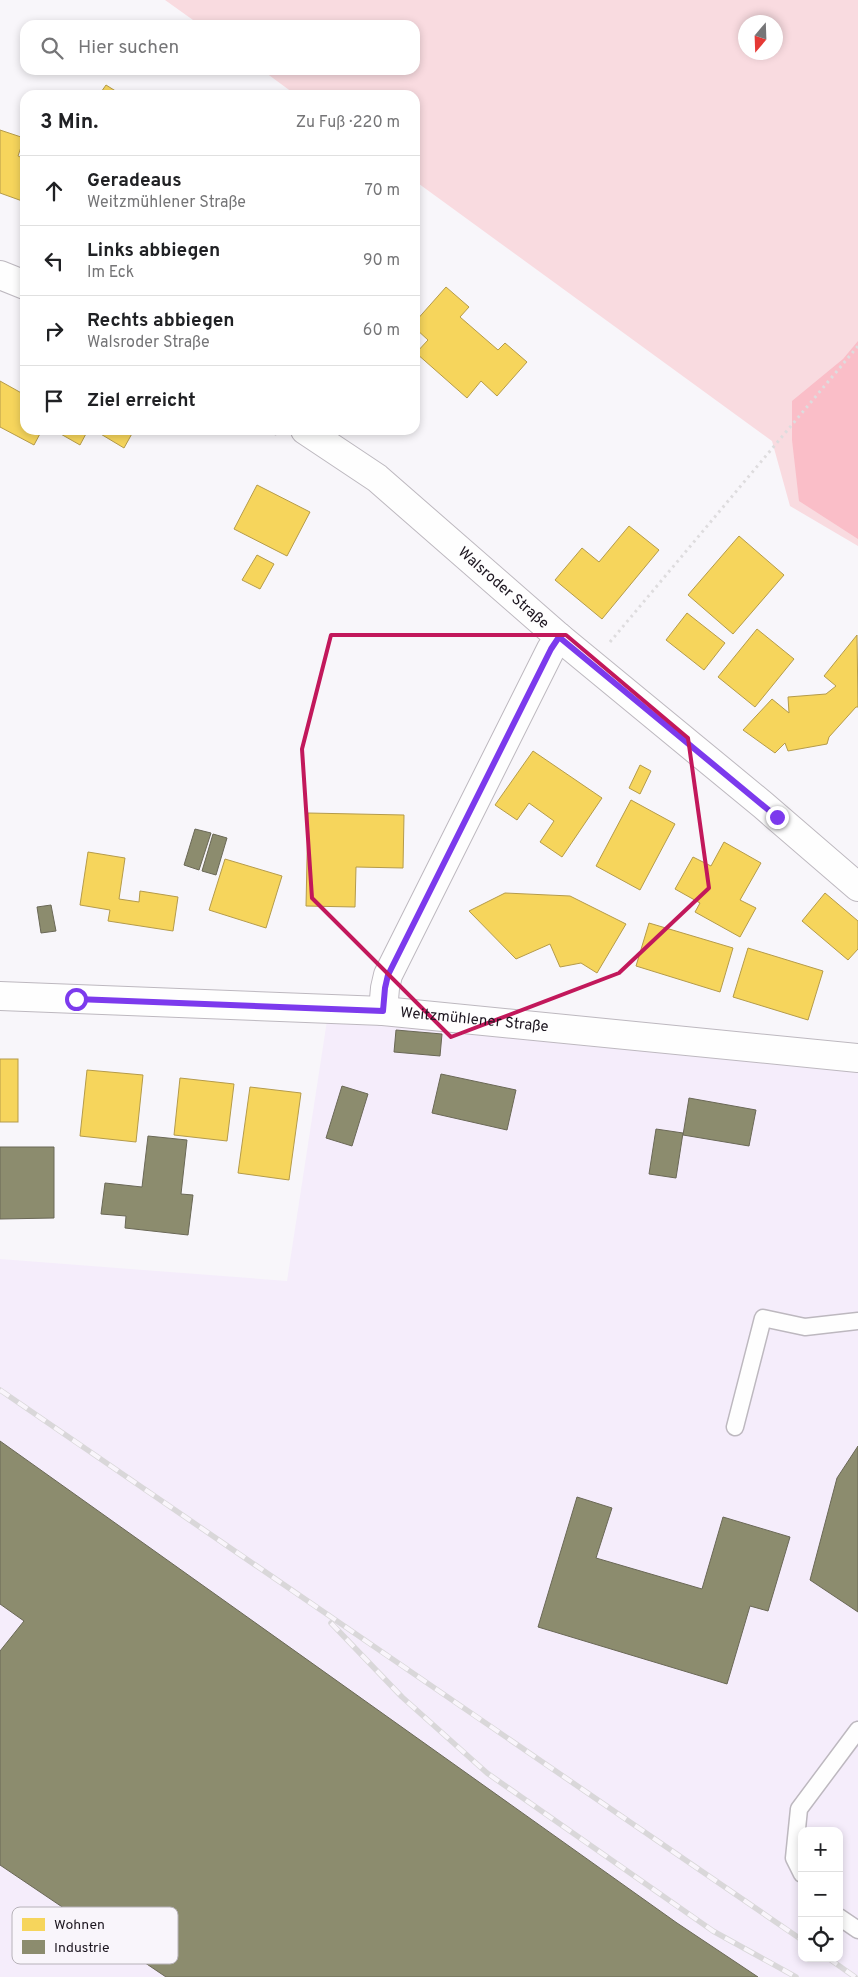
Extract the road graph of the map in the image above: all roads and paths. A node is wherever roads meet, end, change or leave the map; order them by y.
1 (0, 276) edge
2 (20, 282) edge
3 (858, 346) edge
4 (312, 435) edge
5 (559, 637) junction
6 (592, 664) junction
7 (858, 887) edge
8 (0, 996) edge
9 (383, 1011) junction
10 (858, 1058) edge
11 (858, 1321) edge
12 (735, 1427) dead end
13 (858, 1730) edge
14 (801, 1872) edge
15 (843, 1920) edge
16 (858, 1930) edge

1 - 2 street
3 - 6 path
4 - 5 street, Walsroder Straße
5 - 6 street, Walsroder Straße
5 - 9 street
6 - 7 street, Walsroder Straße
8 - 9 street, Weitzmühlener Straße
9 - 10 street, Weitzmühlener Straße
11 - 12 lane
13 - 14 lane
15 - 16 lane

